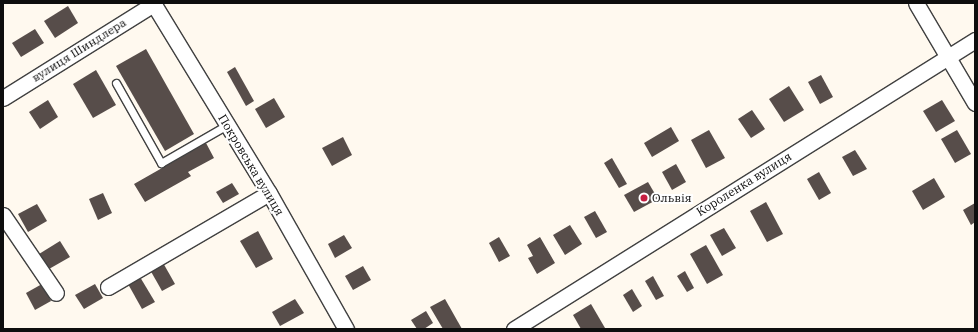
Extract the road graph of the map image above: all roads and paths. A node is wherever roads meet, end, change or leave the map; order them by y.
1 (153, 3) edge
2 (916, 3) edge
3 (975, 40) edge
4 (948, 57) junction
5 (116, 83) dead end
6 (3, 98) edge
7 (975, 103) edge
8 (228, 125) junction
9 (269, 193) junction
10 (3, 215) edge
11 (108, 287) dead end
12 (56, 293) dead end
13 (346, 329) edge
14 (514, 329) edge

1 - 6 street, вулиця Шиндлера
1 - 8 street, Покровська вулиця
2 - 4 street
3 - 4 street, Короленка вулиця
4 - 7 street
4 - 14 street, Короленка вулиця
5 - 8 lane
8 - 9 street, Покровська вулиця
9 - 11 street
9 - 13 street, Покровська вулиця
10 - 12 street

